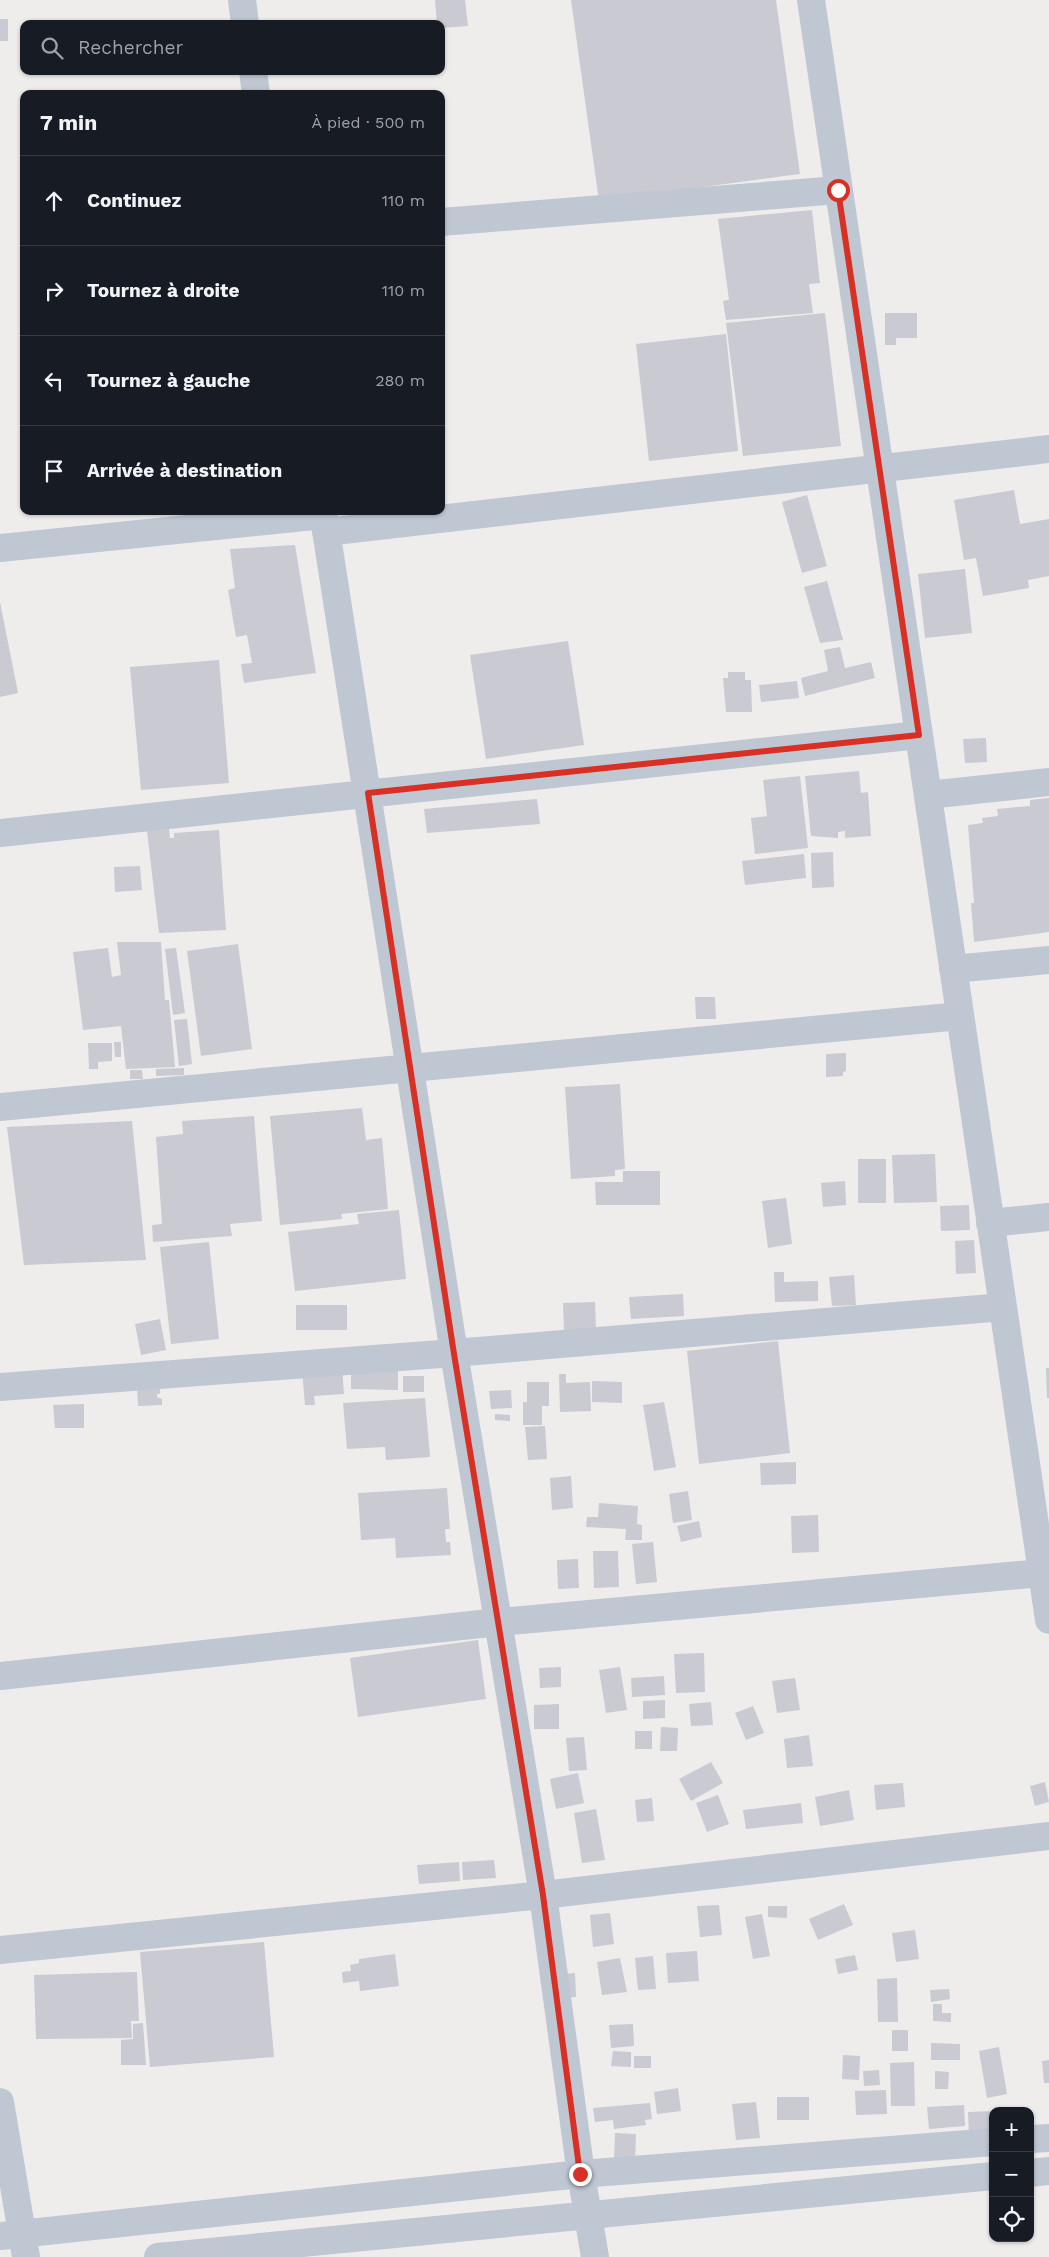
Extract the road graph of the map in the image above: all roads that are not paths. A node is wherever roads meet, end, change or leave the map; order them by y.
1 (242, 0) edge
2 (810, 0) edge
3 (244, 20) edge
4 (254, 75) edge
5 (255, 90) edge
6 (838, 190) junction
7 (445, 222) edge
8 (1049, 449) edge
9 (880, 468) junction
10 (445, 508) edge
11 (368, 515) edge
12 (324, 519) edge
13 (0, 548) edge
14 (919, 735) junction
15 (1049, 782) edge
16 (368, 793) junction
17 (928, 795) junction
18 (0, 832) edge
19 (1049, 960) edge
20 (952, 969) junction
21 (960, 1016) junction
22 (411, 1068) junction
23 (0, 1107) edge
24 (1049, 1217) edge
25 (990, 1223) junction
26 (1003, 1307) junction
27 (454, 1354) junction
28 (0, 1387) edge
29 (1042, 1529) edge
30 (1042, 1572) junction
31 (1049, 1620) edge
32 (499, 1622) junction
33 (0, 1676) edge
34 (1049, 1836) edge
35 (543, 1895) junction
36 (0, 1950) edge
37 (0, 2102) edge
38 (1049, 2138) edge
39 (1034, 2140) edge
40 (989, 2142) edge
41 (1049, 2171) edge
42 (1034, 2173) edge
43 (580, 2174) junction
44 (989, 2176) edge
45 (587, 2215) junction
46 (16, 2242) edge
47 (158, 2257) edge
48 (595, 2257) edge

1 - 3 street
2 - 6 street
4 - 5 street
6 - 7 street
6 - 9 street
8 - 9 street
9 - 10 street
9 - 14 street
11 - 12 street
12 - 13 street
12 - 16 street
14 - 16 street
14 - 17 street
15 - 17 street
16 - 18 street
16 - 22 street
17 - 20 street
19 - 20 street
20 - 21 street
21 - 22 street
21 - 25 street
22 - 23 street
22 - 27 street
24 - 25 street
25 - 26 street
26 - 27 street
26 - 29 street
27 - 28 street
27 - 32 street
29 - 30 street
30 - 31 street
30 - 32 street
32 - 33 street
32 - 35 street
34 - 35 street
35 - 36 street
35 - 43 street
37 - 46 street
38 - 39 street
40 - 43 street
41 - 42 street
43 - 45 street
43 - 46 street
44 - 45 street
45 - 47 street
45 - 48 street

